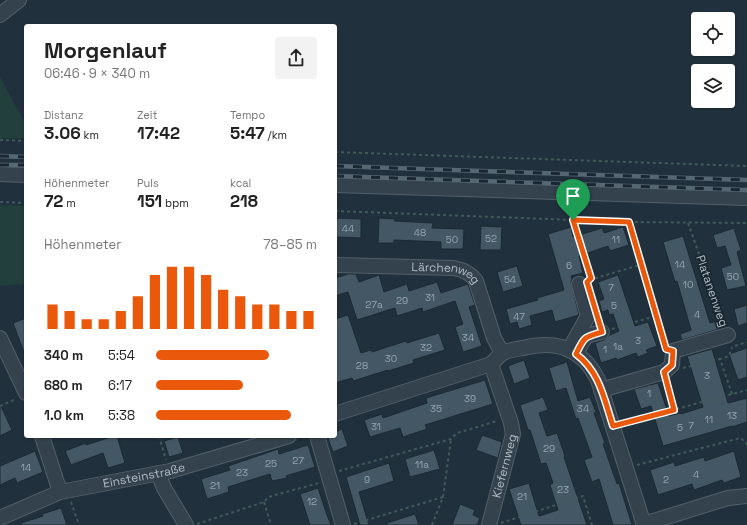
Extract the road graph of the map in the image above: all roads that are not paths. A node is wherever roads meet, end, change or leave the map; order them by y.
1 (19, 0) edge
2 (0, 15) edge
3 (0, 174) edge
4 (24, 174) edge
5 (337, 185) edge
6 (747, 198) edge
7 (337, 265) edge
8 (586, 281) road end
9 (602, 332) road end
10 (0, 338) edge
11 (730, 341) road end
12 (573, 352) junction
13 (502, 353) junction
14 (491, 364) junction
15 (601, 390) junction
16 (23, 395) edge
17 (337, 413) edge
18 (43, 438) edge
19 (282, 438) edge
20 (318, 438) edge
21 (164, 472) junction
22 (63, 491) junction
23 (747, 496) edge
24 (0, 518) edge
25 (489, 524) edge
26 (186, 525) edge
27 (343, 525) edge
28 (644, 525) edge

1 - 2 street
3 - 4 street
5 - 6 street
7 - 13 street, Lärchenweg
8 - 12 street
9 - 12 street
10 - 16 street
11 - 15 street, Platanenweg
12 - 13 street
12 - 15 street
13 - 14 street
14 - 17 street
14 - 25 street, Kiefernweg
15 - 28 street
18 - 22 street
19 - 21 street, Einsteinstraße
20 - 27 street
21 - 22 street, Einsteinstraße
21 - 26 street
22 - 24 street, Einsteinstraße
23 - 28 street

